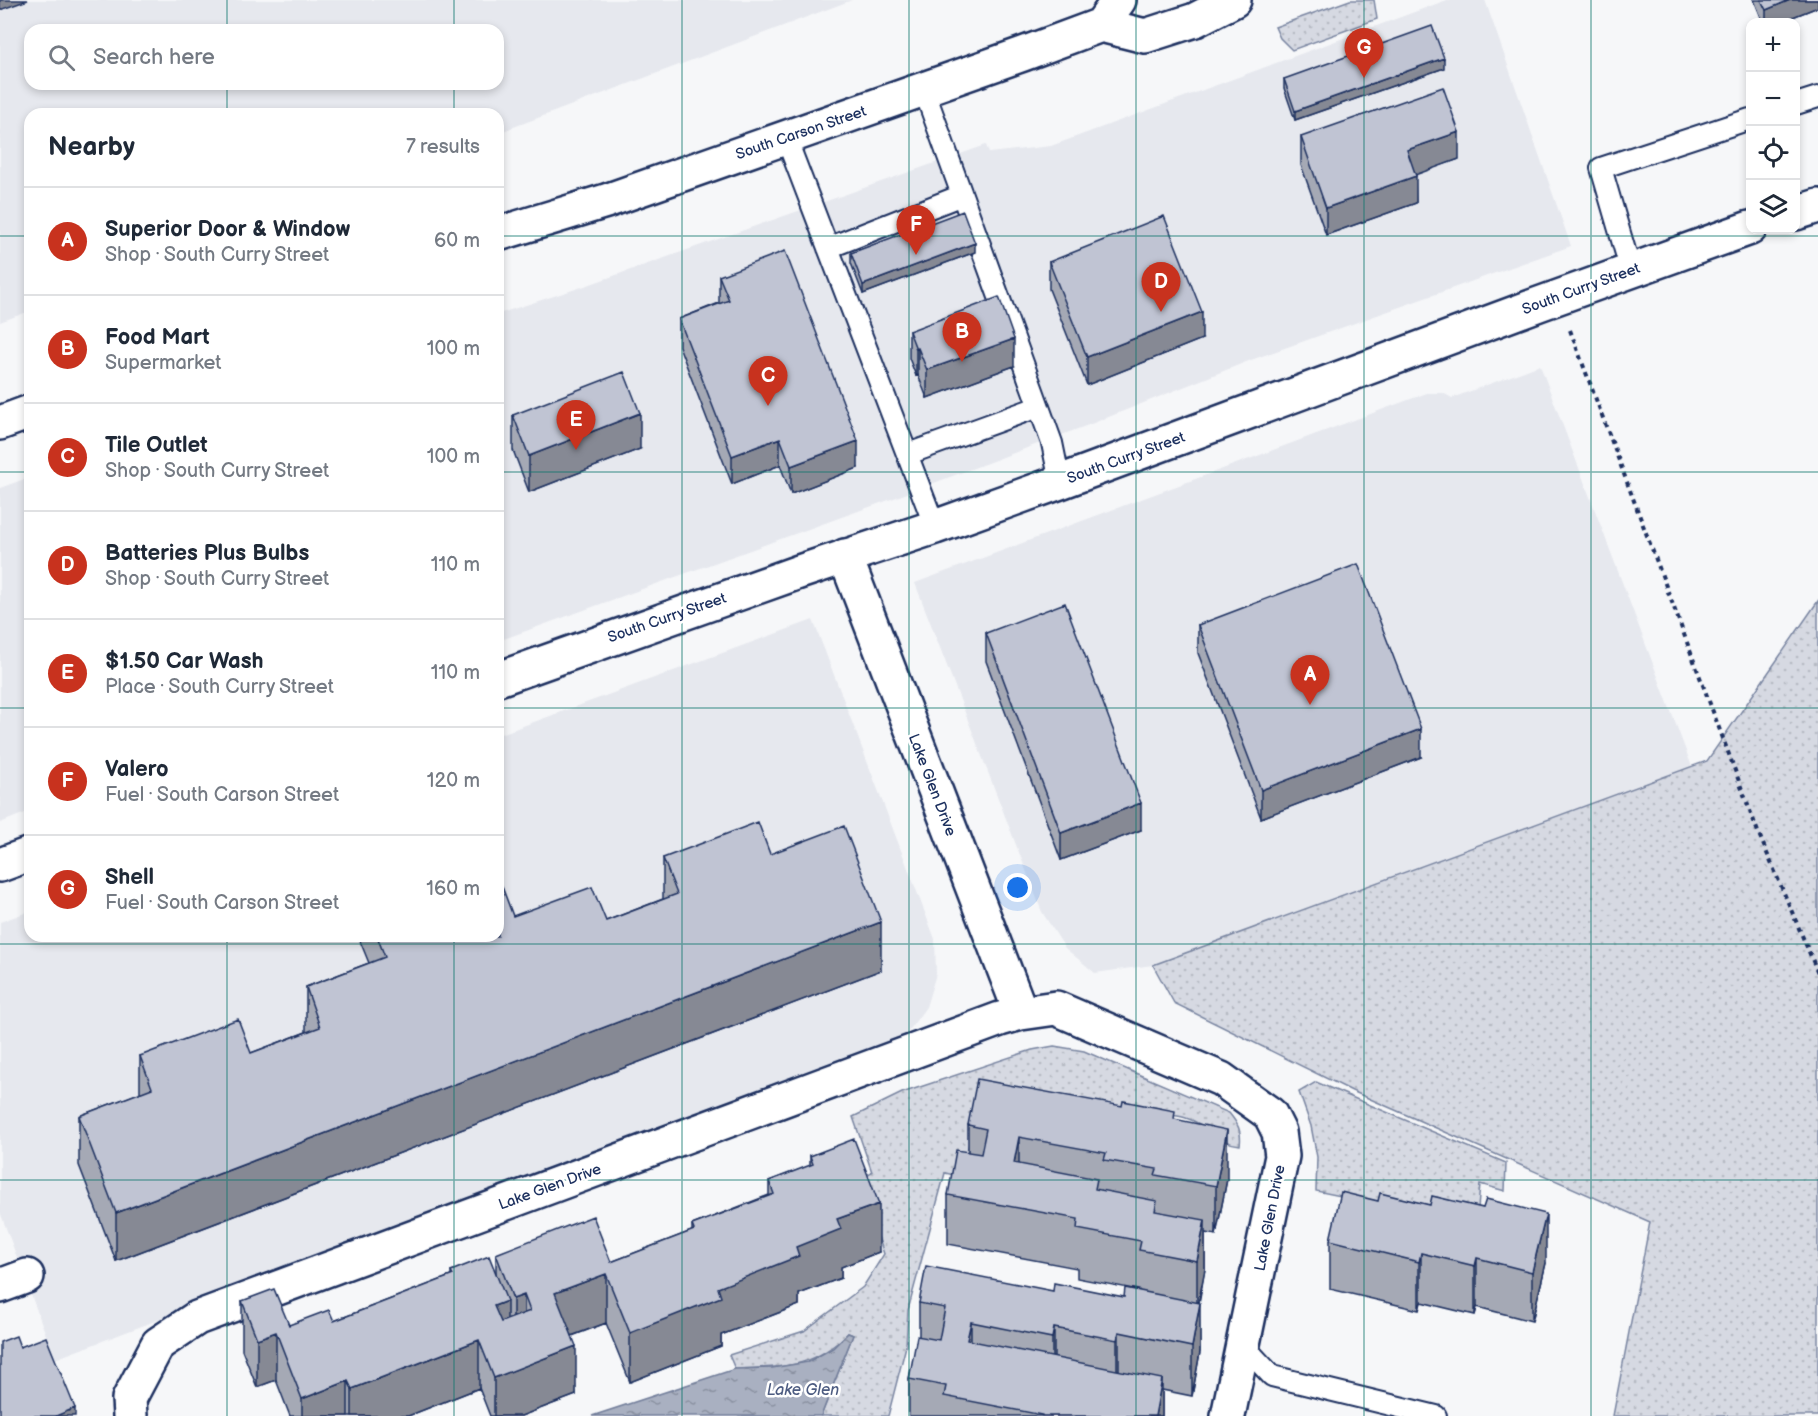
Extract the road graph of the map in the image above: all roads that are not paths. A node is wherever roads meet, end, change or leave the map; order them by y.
1 (1234, 0) edge
2 (1194, 10) edge
3 (1110, 12) edge
4 (924, 90) junction
5 (1818, 97) edge
6 (1800, 103) edge
7 (1746, 120) edge
8 (786, 138) junction
9 (962, 195) junction
10 (1818, 206) edge
11 (1800, 212) edge
12 (1746, 229) edge
13 (504, 232) edge
14 (828, 248) junction
15 (1631, 271) junction
16 (1038, 407) junction
17 (24, 414) edge
18 (0, 423) edge
19 (908, 454) junction
20 (1060, 482) junction
21 (935, 527) junction
22 (845, 556) junction
23 (504, 677) edge
24 (24, 856) edge
25 (0, 865) edge
26 (1021, 1013) junction
27 (1244, 1346) junction
28 (130, 1416) edge
29 (1228, 1416) edge
30 (1436, 1416) edge

1 - 2 street, South Carson Street
2 - 3 street, South Carson Street
3 - 4 street, South Carson Street
4 - 8 street, South Carson Street
4 - 9 lane
5 - 6 lane
7 - 15 lane
8 - 13 street, South Carson Street
8 - 14 lane
9 - 14 lane
9 - 16 lane
10 - 11 street
12 - 15 street, South Curry Street
14 - 19 lane
15 - 20 street, South Curry Street
16 - 19 lane
16 - 20 lane
17 - 18 street
19 - 21 lane
20 - 21 street, South Curry Street
21 - 22 street, South Curry Street
22 - 23 street, South Curry Street
22 - 26 street, Lake Glen Drive
24 - 25 street
26 - 27 street, Lake Glen Drive
26 - 28 street, Lake Glen Drive
27 - 29 street, Lake Glen Drive
27 - 30 lane

